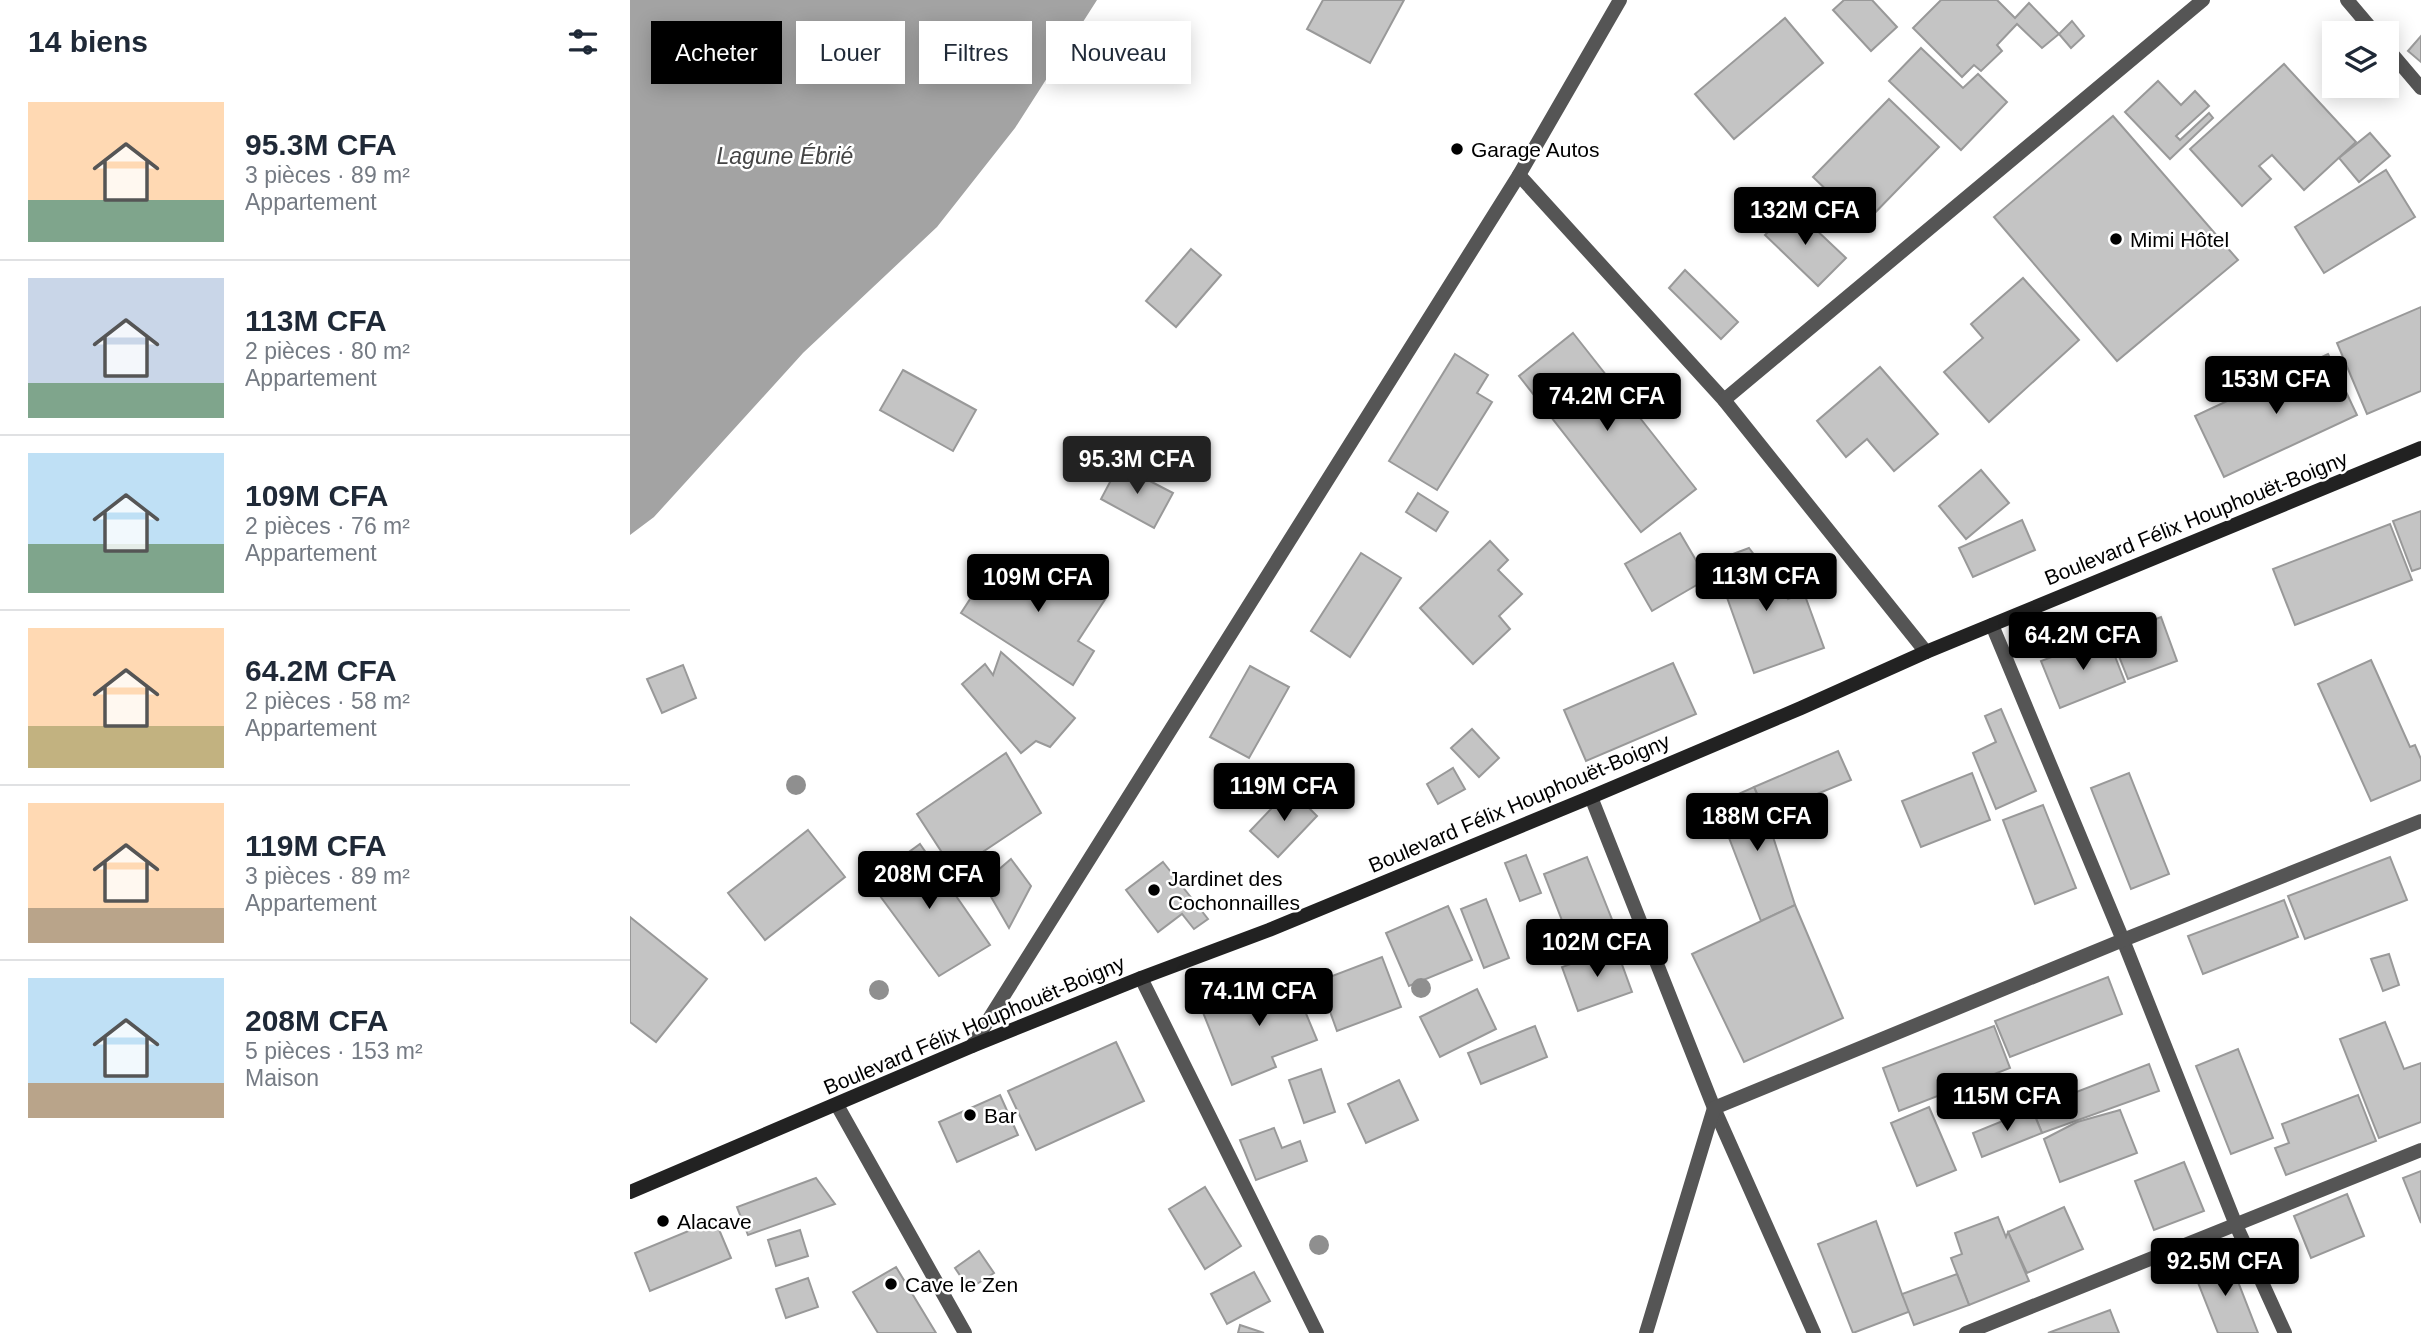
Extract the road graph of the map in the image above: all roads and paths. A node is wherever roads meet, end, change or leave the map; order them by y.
1 (1620, 0) edge
2 (2203, 0) edge
3 (2347, 0) edge
4 (2365, 21) edge
5 (2399, 62) edge
6 (2421, 88) edge
7 (1519, 175) junction
8 (1724, 400) junction
9 (2421, 449) edge
10 (1992, 625) junction
11 (1926, 652) junction
12 (1591, 797) junction
13 (2421, 821) edge
14 (2123, 940) junction
15 (1141, 978) junction
16 (972, 1046) junction
17 (837, 1105) junction
18 (1714, 1108) junction
19 (2421, 1150) edge
20 (630, 1192) edge
21 (2236, 1225) junction
22 (965, 1333) edge
23 (1317, 1333) edge
24 (1646, 1333) edge
25 (1814, 1333) edge
26 (1966, 1333) edge
27 (2285, 1333) edge

1 - 7 street
2 - 8 street
3 - 4 street
5 - 6 street
7 - 8 street
7 - 16 street
8 - 11 street
9 - 10 street, Boulevard Félix Houphouët-Boigny
10 - 11 street, Boulevard Félix Houphouët-Boigny
10 - 14 street
11 - 12 street, Boulevard Félix Houphouët-Boigny
12 - 15 street, Boulevard Félix Houphouët-Boigny
12 - 18 street
13 - 14 street
14 - 18 street
14 - 21 street
15 - 16 street, Boulevard Félix Houphouët-Boigny
15 - 23 street
16 - 17 street, Boulevard Félix Houphouët-Boigny
17 - 20 street, Boulevard Félix Houphouët-Boigny
17 - 22 street
18 - 24 street
18 - 25 street
19 - 21 street
21 - 26 street
21 - 27 street

